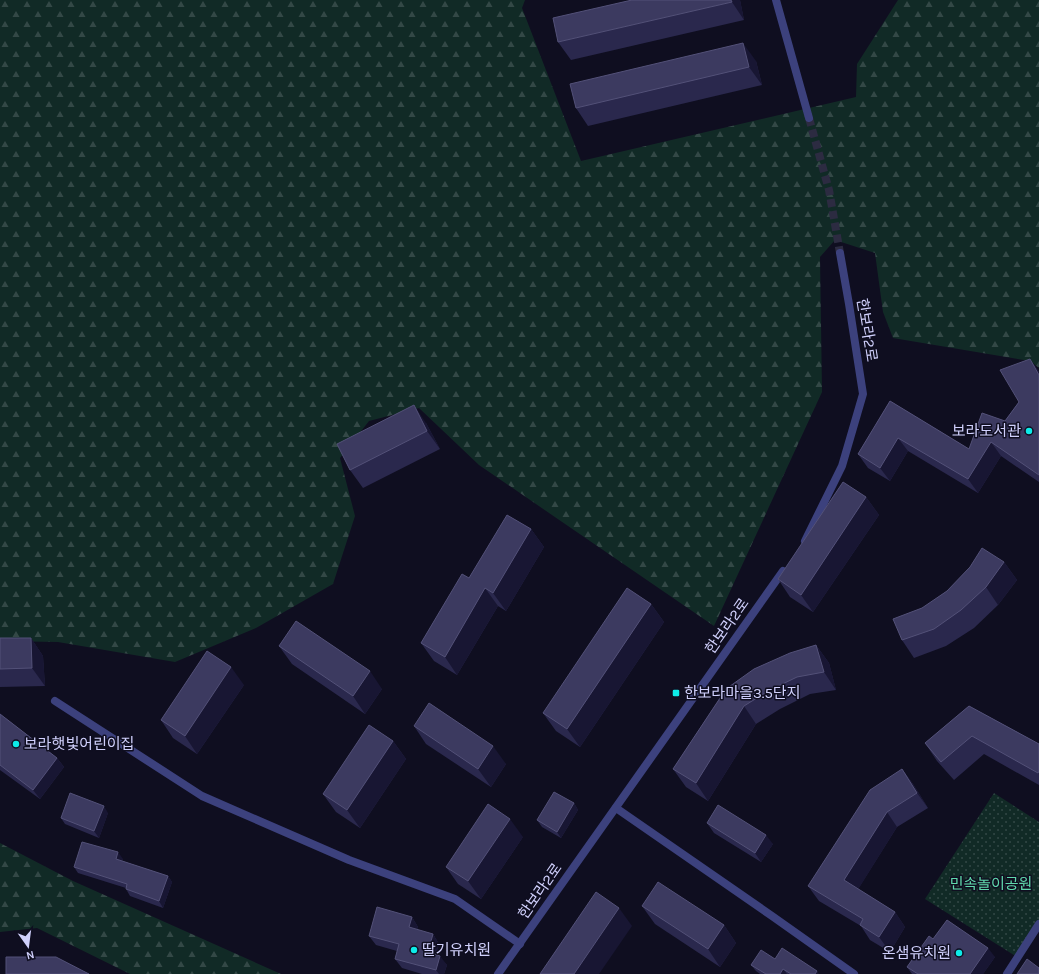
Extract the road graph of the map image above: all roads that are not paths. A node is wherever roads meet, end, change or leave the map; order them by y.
1 (776, 0) edge
2 (809, 118) tunnel mouth
3 (840, 252) tunnel mouth
4 (801, 546) edge
5 (788, 565) edge
6 (55, 701) dead end
7 (616, 808) junction
8 (1039, 924) edge
9 (520, 944) junction
10 (498, 974) edge
11 (854, 974) edge
12 (1007, 974) edge

1 - 2 street
3 - 4 street, 한보라2로
5 - 7 street, 한보라2로
6 - 9 street
7 - 9 street, 한보라2로
7 - 11 street
8 - 12 street
9 - 10 street, 한보라2로

